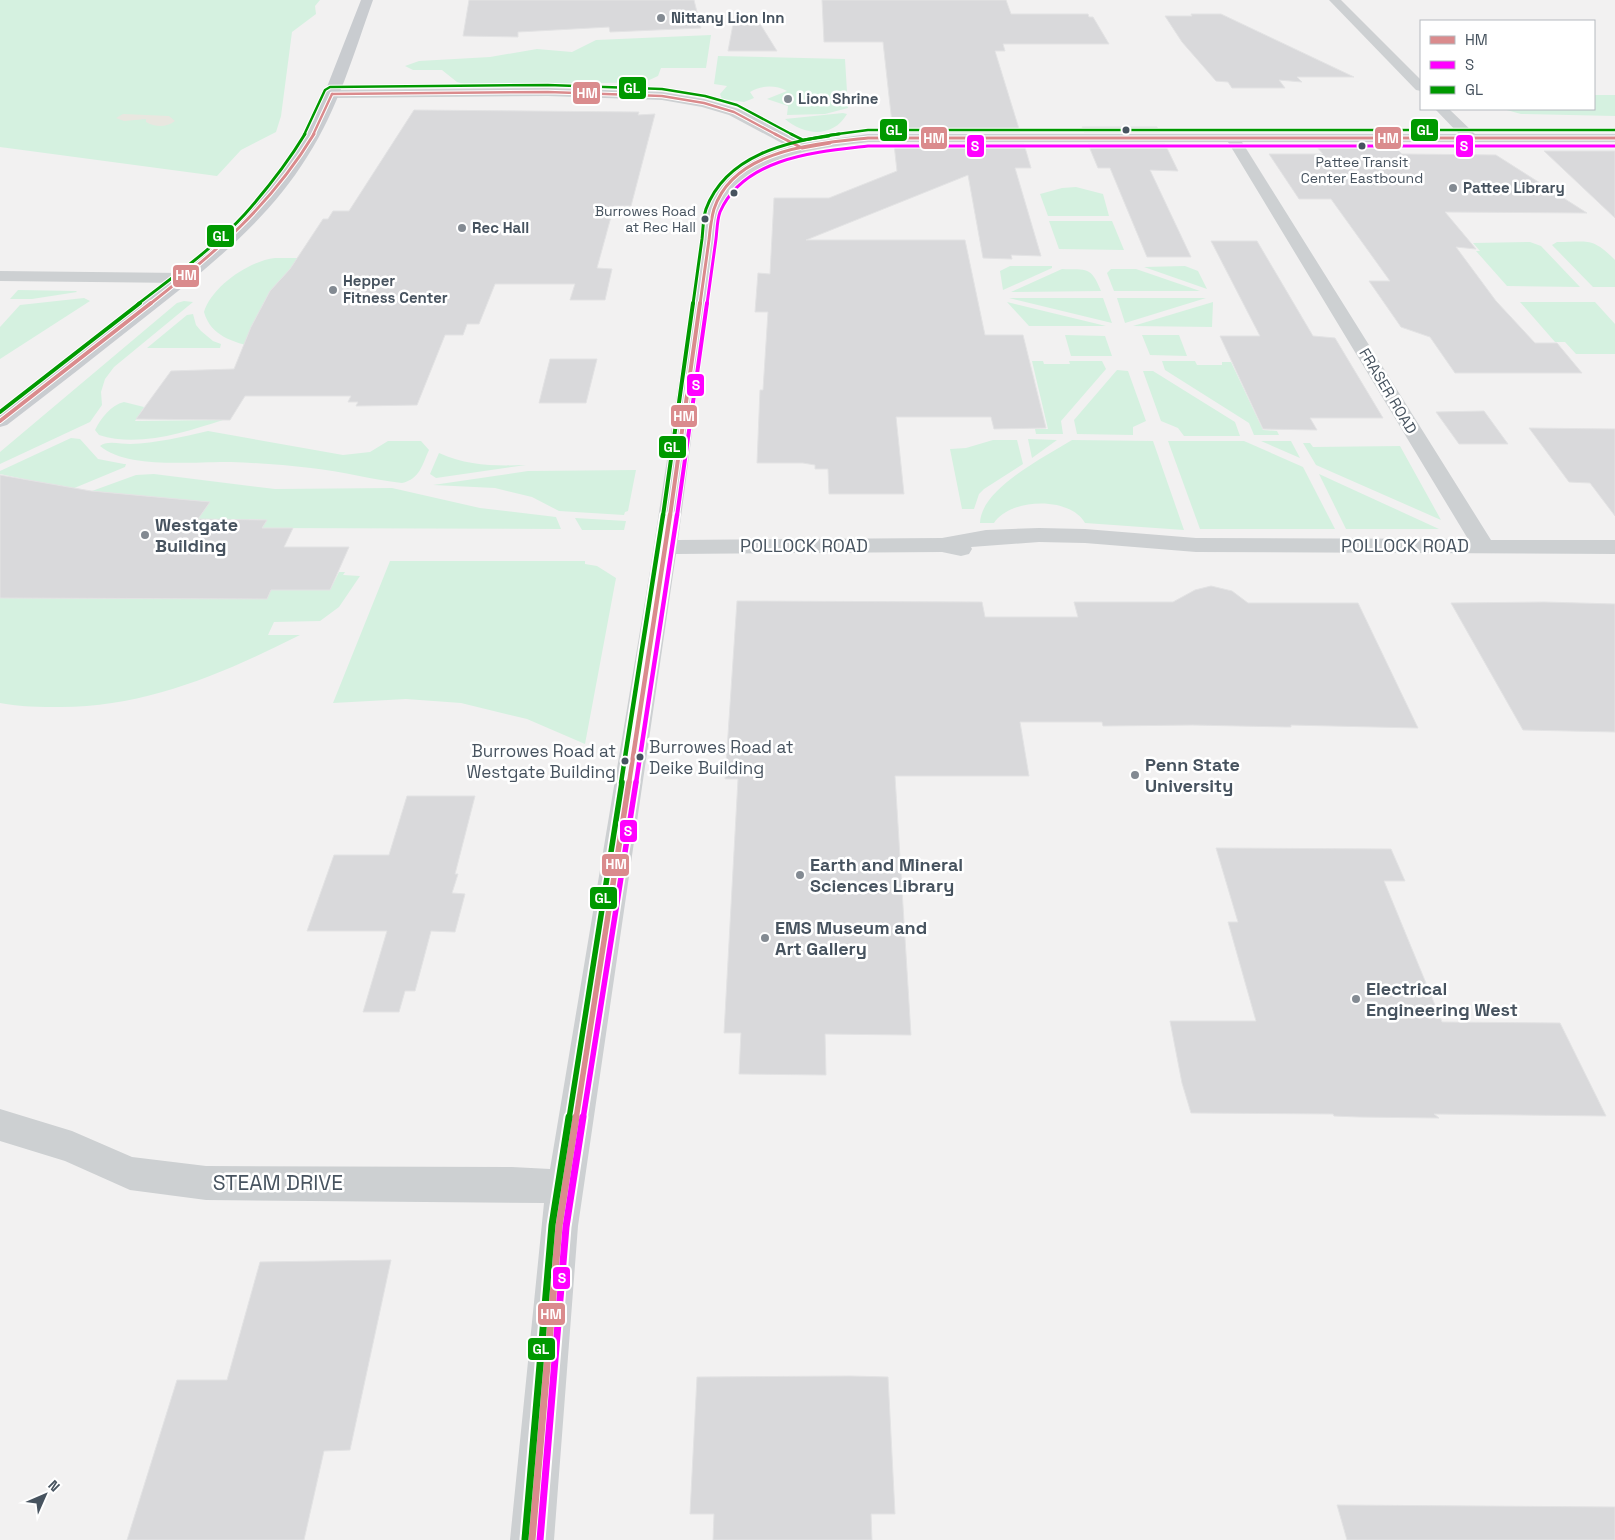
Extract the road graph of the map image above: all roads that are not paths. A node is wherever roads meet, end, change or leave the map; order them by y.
1 (367, 0) edge
2 (1335, 0) edge
3 (1420, 86) edge
4 (332, 94) junction
5 (1443, 110) edge
6 (1232, 138) junction
7 (1615, 138) edge
8 (1472, 139) junction
9 (802, 148) junction
10 (0, 276) edge
11 (182, 278) junction
12 (0, 421) edge
13 (665, 547) junction
14 (1484, 547) junction
15 (1615, 547) edge
16 (0, 1126) edge
17 (565, 1186) junction
18 (532, 1540) edge

1 - 4 main road
2 - 3 street
4 - 9 street
4 - 11 main road
5 - 8 street
6 - 8 street
6 - 9 street
6 - 14 street, FRASER ROAD
7 - 8 street
9 - 13 street
10 - 11 street
11 - 12 main road
13 - 14 street, POLLOCK ROAD
13 - 17 street
14 - 15 street, POLLOCK ROAD
16 - 17 street, STEAM DRIVE
17 - 18 street

